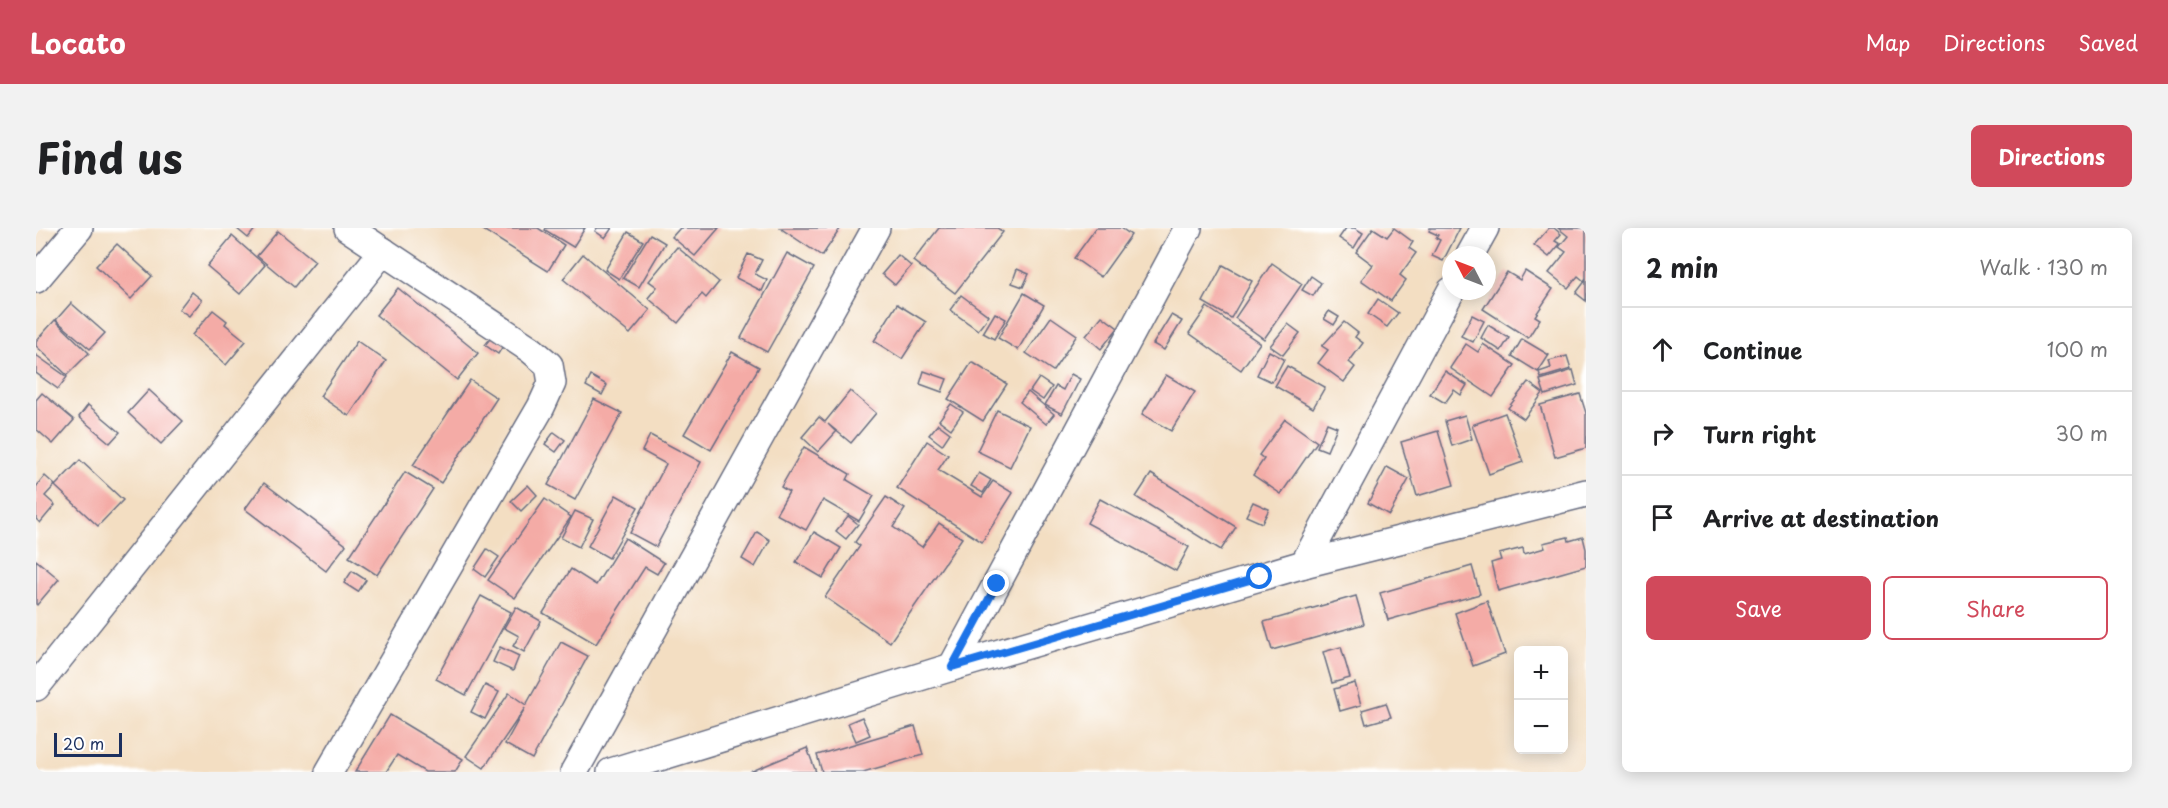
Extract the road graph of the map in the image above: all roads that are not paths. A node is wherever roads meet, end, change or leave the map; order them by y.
1 (79, 228) edge
2 (348, 228) edge
3 (876, 228) edge
4 (1188, 228) edge
5 (1485, 228) edge
6 (1475, 246) edge
7 (383, 251) junction
8 (36, 279) edge
9 (1446, 300) edge
10 (1586, 493) edge
11 (1304, 564) junction
12 (952, 667) junction
13 (36, 687) edge
14 (329, 772) edge
15 (574, 772) edge
16 (611, 772) edge

1 - 8 street
2 - 7 street
3 - 15 street
4 - 12 street
5 - 6 street
7 - 13 street
7 - 14 street
9 - 11 street
10 - 11 street
11 - 12 street
12 - 16 street

